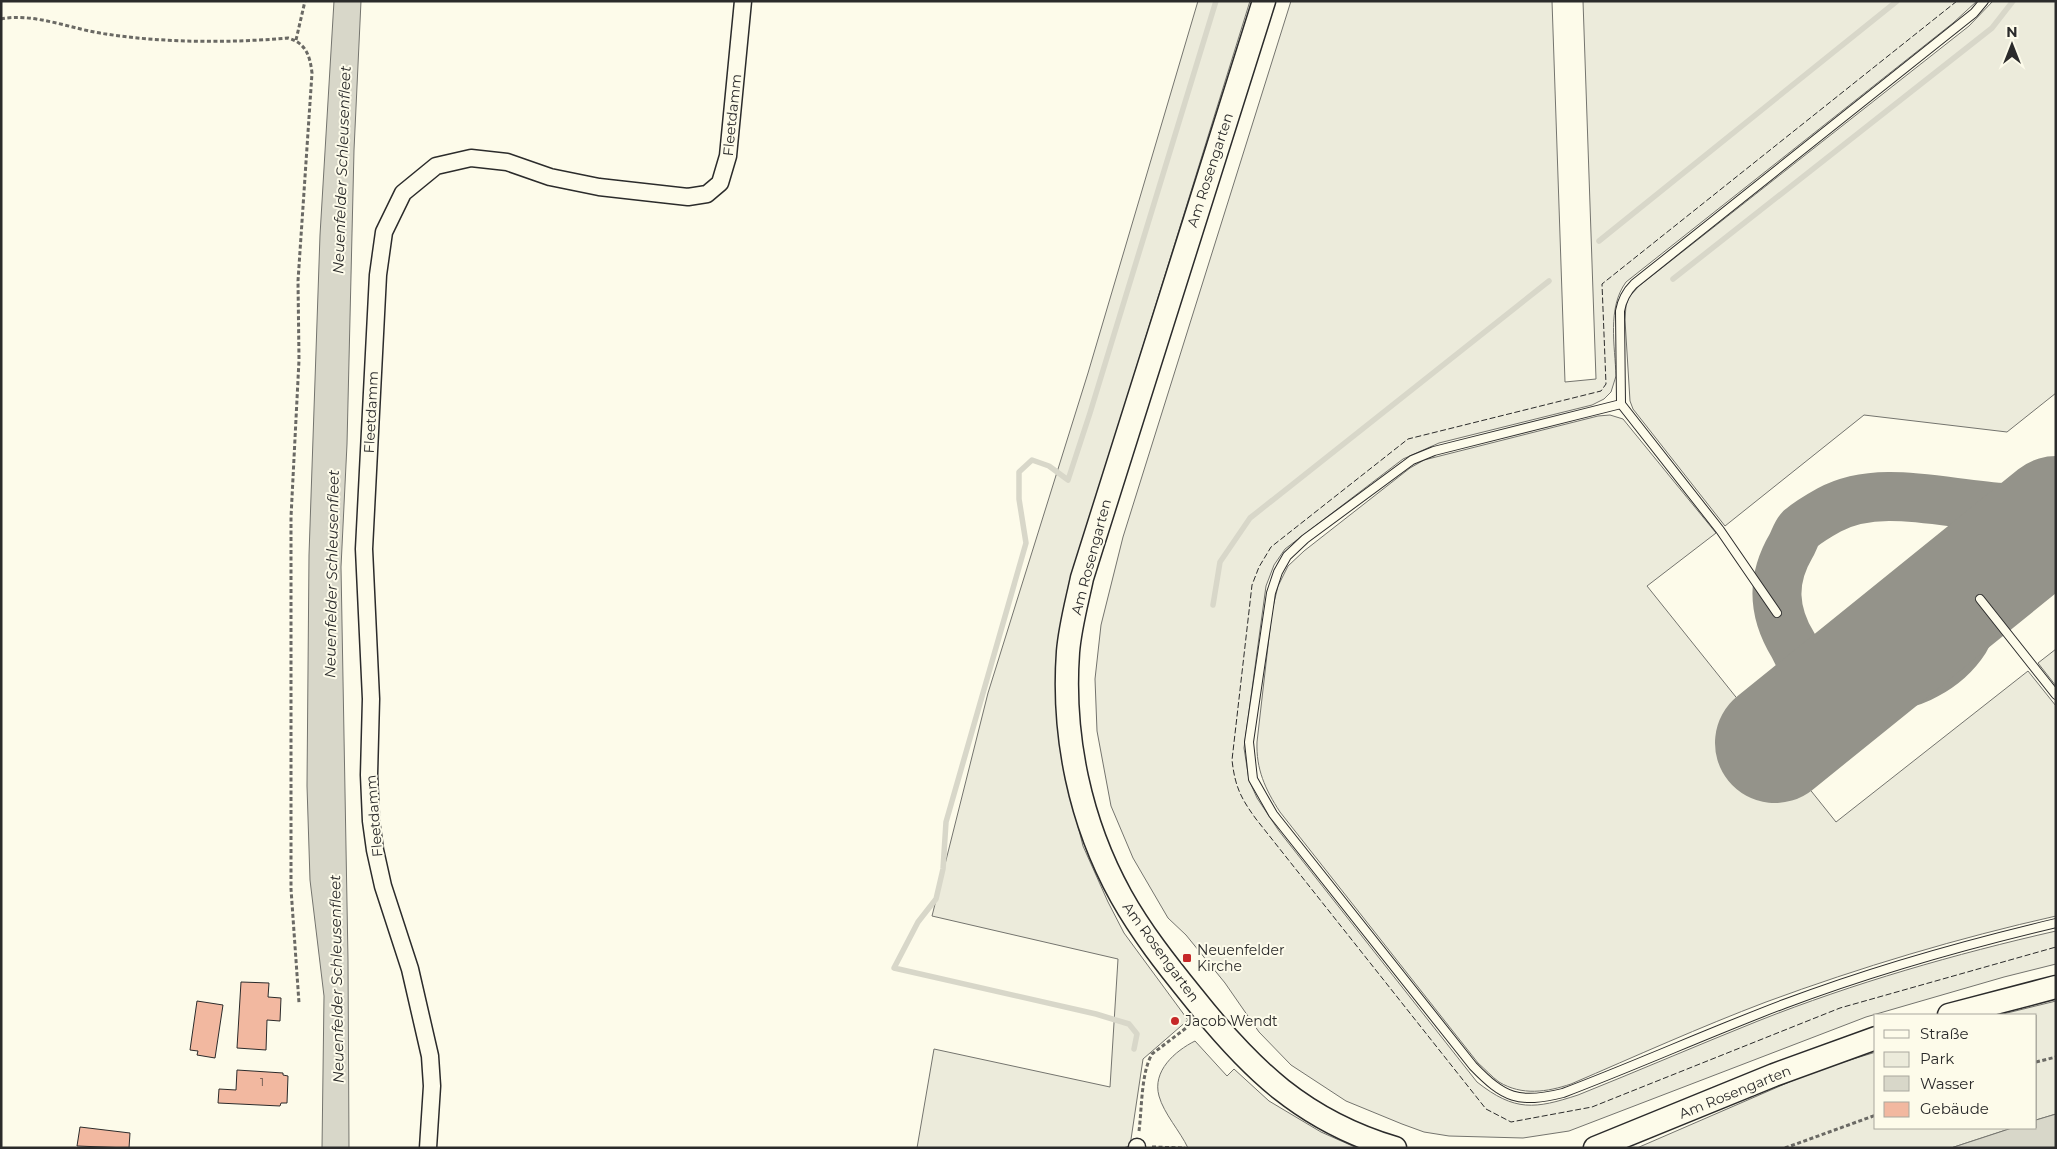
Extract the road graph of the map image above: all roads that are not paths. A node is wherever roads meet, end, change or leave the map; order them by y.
1 (743, 1) edge
2 (1264, 1) edge
3 (1984, 1) edge
4 (1621, 404) junction
5 (1980, 599) dead end
6 (1777, 613) dead end
7 (2056, 695) edge
8 (2056, 923) edge
9 (2056, 987) edge
10 (1953, 1014) edge
11 (1874, 1039) edge
12 (428, 1148) edge
13 (1396, 1148) edge
14 (1595, 1148) edge

1 - 12 street, Fleetdamm
2 - 13 main road, Am Rosengarten
3 - 4 lane
4 - 6 lane
4 - 8 lane
5 - 7 lane
9 - 10 main road
11 - 14 main road, Am Rosengarten

